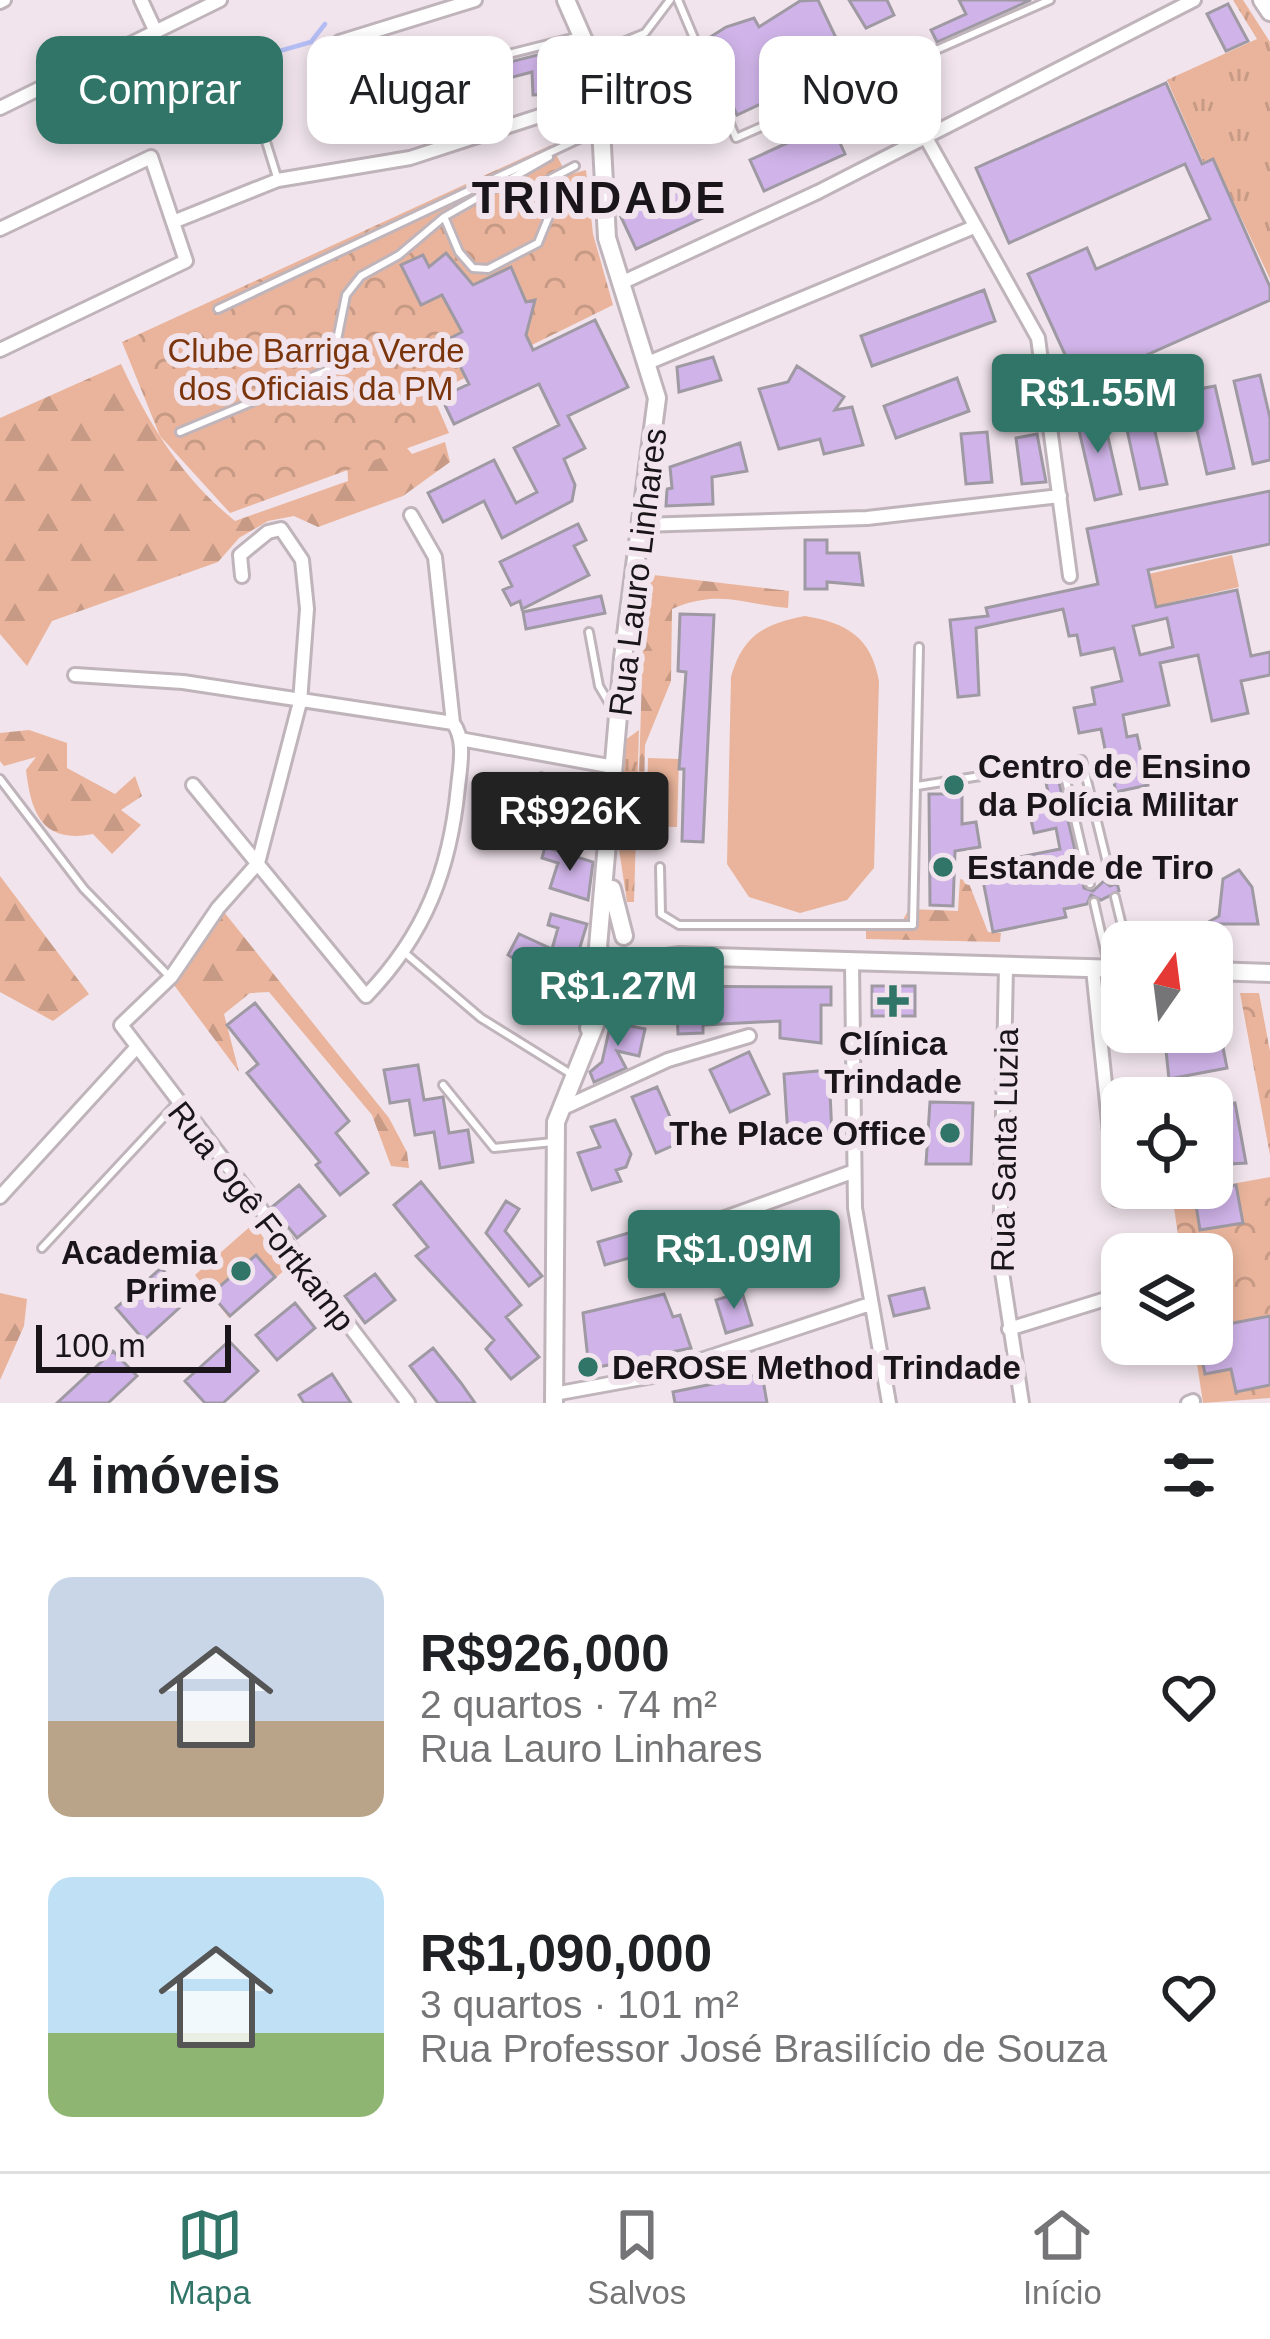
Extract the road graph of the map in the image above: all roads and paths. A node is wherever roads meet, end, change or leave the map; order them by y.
1 (140, 0) edge
2 (220, 0) edge
3 (475, 0) edge
4 (566, 0) edge
5 (674, 0) edge
6 (1050, 0) edge
7 (1194, 0) edge
8 (1262, 0) edge
9 (1270, 12) edge
10 (155, 30) junction
11 (585, 35) joint
12 (358, 36) edge
13 (637, 36) edge
14 (513, 53) edge
15 (0, 108) edge
16 (537, 117) edge
17 (941, 128) edge
18 (267, 144) edge
19 (569, 144) edge
20 (603, 144) edge
21 (908, 144) edge
22 (929, 144) edge
23 (549, 157) dead end
24 (575, 166) dead end
25 (278, 180) junction
26 (440, 206) junction
27 (444, 217) junction
28 (173, 222) junction
29 (974, 227) junction
30 (0, 229) edge
31 (620, 283) junction
32 (218, 309) dead end
33 (0, 350) edge
34 (650, 362) junction
35 (180, 432) dead end
36 (1060, 496) junction
37 (411, 515) dead end
38 (640, 524) junction
39 (1070, 575) dead end
40 (242, 576) dead end
41 (589, 632) dead end
42 (919, 647) dead end
43 (74, 675) dead end
44 (301, 702) junction
45 (618, 717) junction
46 (453, 723) junction
47 (460, 740) junction
48 (1062, 763) junction
49 (614, 767) junction
50 (0, 779) edge
51 (193, 785) dead end
52 (916, 786) junction
53 (258, 863) junction
54 (660, 867) dead end
55 (609, 870) junction
56 (1111, 879) dead end
57 (1090, 884) dead end
58 (1121, 921) edge
59 (1101, 936) edge
60 (405, 953) junction
61 (620, 953) junction
62 (852, 963) junction
63 (1006, 967) junction
64 (1101, 969) edge
65 (1233, 972) edge
66 (1270, 973) edge
67 (171, 977) junction
68 (749, 1036) dead end
69 (134, 1049) junction
70 (572, 1074) junction
71 (443, 1085) dead end
72 (176, 1104) junction
73 (560, 1109) junction
74 (553, 1142) junction
75 (852, 1172) junction
76 (0, 1197) edge
77 (675, 1236) dead end
78 (42, 1247) dead end
79 (1101, 1301) edge
80 (870, 1304) junction
81 (1009, 1329) junction
82 (554, 1399) edge
83 (408, 1403) edge
84 (889, 1403) edge
85 (1022, 1403) edge

1 - 10 street
2 - 10 street
3 - 12 street
4 - 11 main road, Rua Lauro Linhares
5 - 6 lane
5 - 13 lane
7 - 17 street
8 - 9 main road
10 - 15 street
11 - 14 lane
16 - 25 street
18 - 25 lane
19 - 26 lane
20 - 31 main road, Rua Lauro Linhares
21 - 31 street
22 - 29 street
23 - 27 lane
24 - 27 lane
25 - 28 street
26 - 27 lane
26 - 32 lane
27 - 35 lane
28 - 30 street
28 - 33 street
29 - 34 street
29 - 36 street
31 - 34 main road, Rua Lauro Linhares
34 - 38 main road, Rua Lauro Linhares
36 - 38 street
36 - 39 street
37 - 46 street
38 - 45 main road, Rua Lauro Linhares
40 - 44 street
41 - 45 lane
42 - 52 lane
43 - 44 street
44 - 46 street
44 - 53 street
45 - 49 main road, Rua Lauro Linhares
46 - 47 street
47 - 49 street
47 - 60 street
48 - 52 lane
48 - 56 lane
48 - 57 lane
49 - 55 main road, Rua Lauro Linhares
50 - 67 lane
51 - 53 street
52 - 54 lane
53 - 60 street
53 - 67 street
55 - 61 main road, Rua Lauro Linhares
55 - 61 main road, Rua Lauro Linhares
58 - 59 lane
60 - 70 lane
61 - 62 main road
61 - 70 main road
62 - 63 main road
62 - 75 street
63 - 64 main road
63 - 81 street, Rua Santa Luzia
65 - 66 main road
67 - 69 street, Rua Ogê Fortkamp
68 - 73 street
69 - 72 street, Rua Ogê Fortkamp
69 - 76 street
70 - 73 main road
71 - 74 lane
72 - 78 lane
72 - 83 street, Rua Ogê Fortkamp
73 - 74 main road
74 - 82 main road
75 - 77 street
75 - 80 street
79 - 81 street
80 - 82 street
80 - 84 street
81 - 85 street, Rua Santa Luzia

